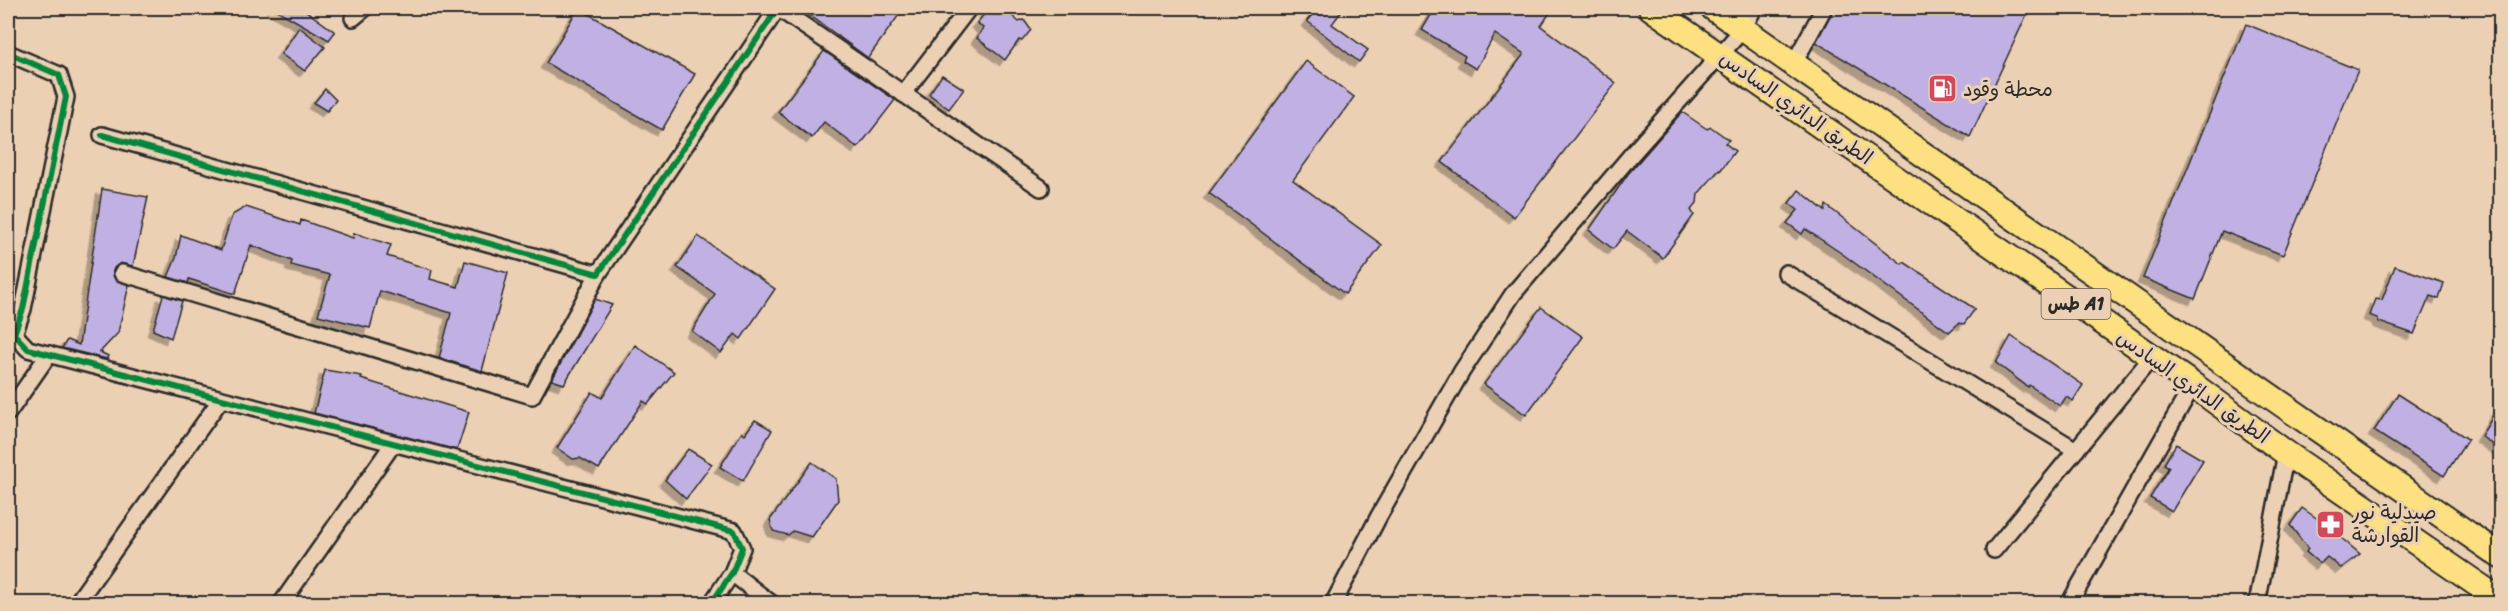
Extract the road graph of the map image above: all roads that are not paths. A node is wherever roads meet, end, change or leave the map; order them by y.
1 (365, 8) edge
2 (778, 8) edge
3 (969, 8) edge
4 (1651, 8) edge
5 (1713, 8) edge
6 (1824, 8) edge
7 (352, 18) dead end
8 (1749, 18) edge
9 (8, 53) edge
10 (1720, 56) junction
11 (1794, 63) junction
12 (903, 94) junction
13 (102, 135) dead end
14 (1041, 188) dead end
15 (122, 273) dead end
16 (1786, 273) dead end
17 (598, 274) junction
18 (49, 354) junction
19 (2152, 357) junction
20 (2193, 385) junction
21 (221, 399) junction
22 (8, 413) edge
23 (393, 444) junction
24 (2076, 450) junction
25 (2286, 453) junction
26 (1994, 550) dead end
27 (2500, 556) edge
28 (732, 573) junction
29 (2500, 600) edge
30 (76, 603) edge
31 (282, 603) edge
32 (711, 603) edge
33 (772, 603) edge
34 (1333, 603) edge
35 (2069, 603) edge
36 (2257, 603) edge

1 - 7 street
2 - 12 street
2 - 17 street
3 - 12 street
4 - 10 highway, الطريق الدائري السادس / طس A1
5 - 8 highway, الطريق الدائري السادس / طس A1
6 - 11 street
8 - 10 street
8 - 11 highway, الطريق الدائري السادس / طس A1
9 - 18 street
10 - 19 highway, الطريق الدائري السادس / طس A1
10 - 34 street
11 - 27 highway, الطريق الدائري السادس / طس A1
12 - 14 street
13 - 17 street
15 - 17 street
16 - 24 street
18 - 21 street
18 - 22 street
19 - 20 highway, الطريق الدائري السادس / طس A1
19 - 24 street
20 - 25 highway, الطريق الدائري السادس / طس A1
20 - 35 street
21 - 23 street
21 - 30 street
23 - 28 street
23 - 31 street
24 - 26 street
25 - 29 highway, الطريق الدائري السادس / طس A1
25 - 36 street
28 - 32 street
28 - 33 street

